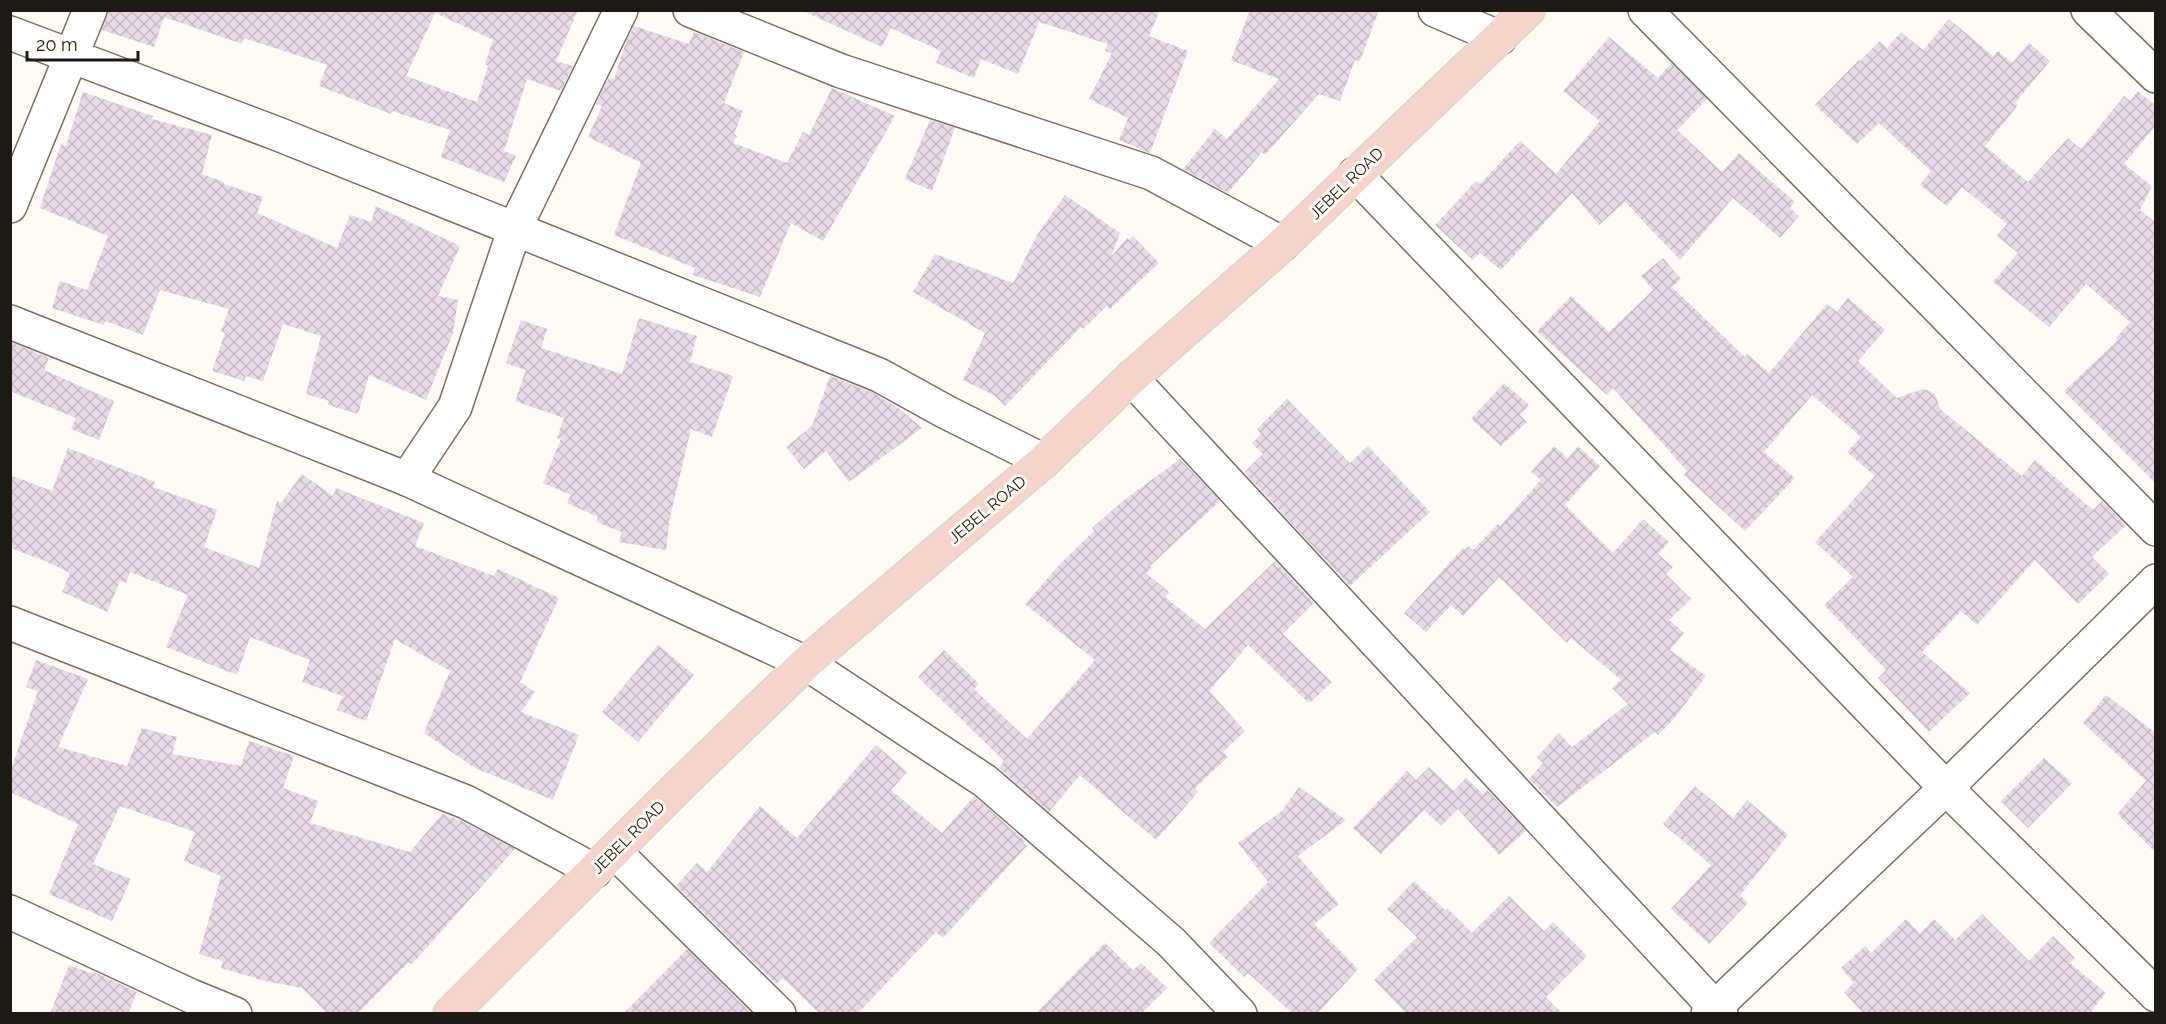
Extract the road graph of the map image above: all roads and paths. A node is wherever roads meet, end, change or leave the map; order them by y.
1 (90, 10) edge
2 (621, 10) edge
3 (690, 10) edge
4 (1435, 10) edge
5 (1528, 10) edge
6 (1645, 10) edge
7 (2088, 10) edge
8 (10, 33) edge
9 (1500, 38) junction
10 (71, 58) junction
11 (2156, 76) edge
12 (1355, 174) junction
13 (10, 207) edge
14 (514, 228) junction
15 (1283, 244) junction
16 (10, 321) edge
17 (1131, 378) junction
18 (1044, 461) junction
19 (407, 479) junction
20 (2156, 528) edge
21 (2156, 581) edge
22 (10, 623) edge
23 (806, 663) junction
24 (1946, 788) junction
25 (605, 861) junction
26 (10, 912) edge
27 (2156, 995) edge
28 (1715, 1011) edge
29 (235, 1014) edge
30 (450, 1014) edge
31 (779, 1014) edge
32 (1240, 1014) edge

1 - 10 street
2 - 14 street
3 - 15 street
4 - 9 street
5 - 9 main road, JEBEL ROAD
6 - 20 street
7 - 11 street
8 - 10 street
9 - 12 main road, JEBEL ROAD
10 - 13 street
10 - 14 street
12 - 15 main road, JEBEL ROAD
12 - 24 street
14 - 18 street
14 - 19 street
15 - 17 main road, JEBEL ROAD
16 - 19 street
17 - 18 main road, JEBEL ROAD
17 - 28 street
18 - 23 main road, JEBEL ROAD
19 - 23 street
21 - 24 street
22 - 25 street
23 - 25 main road, JEBEL ROAD
23 - 32 street
24 - 27 street
24 - 28 street
25 - 30 main road, JEBEL ROAD
25 - 31 street
26 - 29 street

